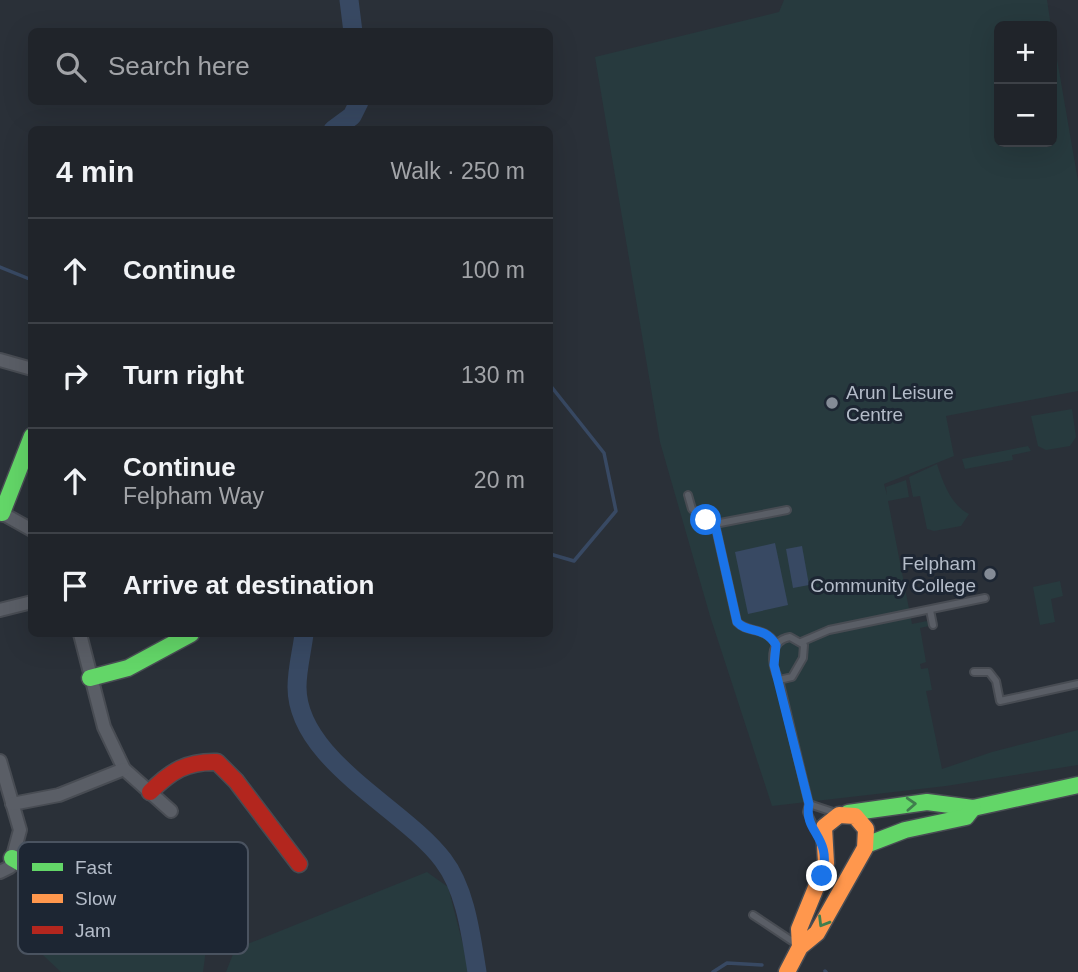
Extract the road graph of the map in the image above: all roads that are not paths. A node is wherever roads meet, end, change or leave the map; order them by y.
1 (0, 360) edge
2 (28, 368) edge
3 (28, 446) edge
4 (688, 495) dead end
5 (787, 510) dead end
6 (1, 512) edge
7 (715, 524) junction
8 (28, 528) edge
9 (985, 598) dead end
10 (28, 603) edge
11 (0, 610) edge
12 (930, 610) junction
13 (933, 625) dead end
14 (81, 637) edge
15 (185, 637) edge
16 (801, 642) junction
17 (776, 645) junction
18 (974, 672) dead end
19 (90, 678) junction
20 (779, 680) junction
21 (1078, 684) edge
22 (0, 761) edge
23 (124, 769) junction
24 (1078, 785) edge
25 (150, 792) junction
26 (12, 804) junction
27 (809, 804) junction
28 (973, 808) junction
29 (171, 811) dead end
30 (843, 814) junction
31 (824, 845) junction
32 (864, 848) junction
33 (12, 858) junction
34 (18, 861) edge
35 (299, 864) dead end
36 (0, 872) edge
37 (753, 915) dead end
38 (800, 947) junction
39 (787, 972) edge

1 - 2 street
3 - 6 main road
4 - 7 lane
5 - 7 lane
6 - 8 street
7 - 17 lane
9 - 12 lane
10 - 11 street
12 - 13 lane
12 - 16 lane
14 - 19 street
15 - 19 main road
16 - 17 lane
16 - 20 lane
17 - 20 lane
18 - 21 lane
19 - 23 street
20 - 27 lane
22 - 26 street
23 - 25 street
23 - 26 street
24 - 28 main road
25 - 29 street
25 - 35 main road
26 - 33 street
27 - 30 lane
27 - 31 lane
30 -> 28 main road
28 - 32 main road
30 - 31 main road
30 - 32 main road
31 - 32 main road
31 - 38 main road
32 -> 38 main road
33 - 34 main road
33 - 36 street
37 - 38 lane
38 - 39 main road

